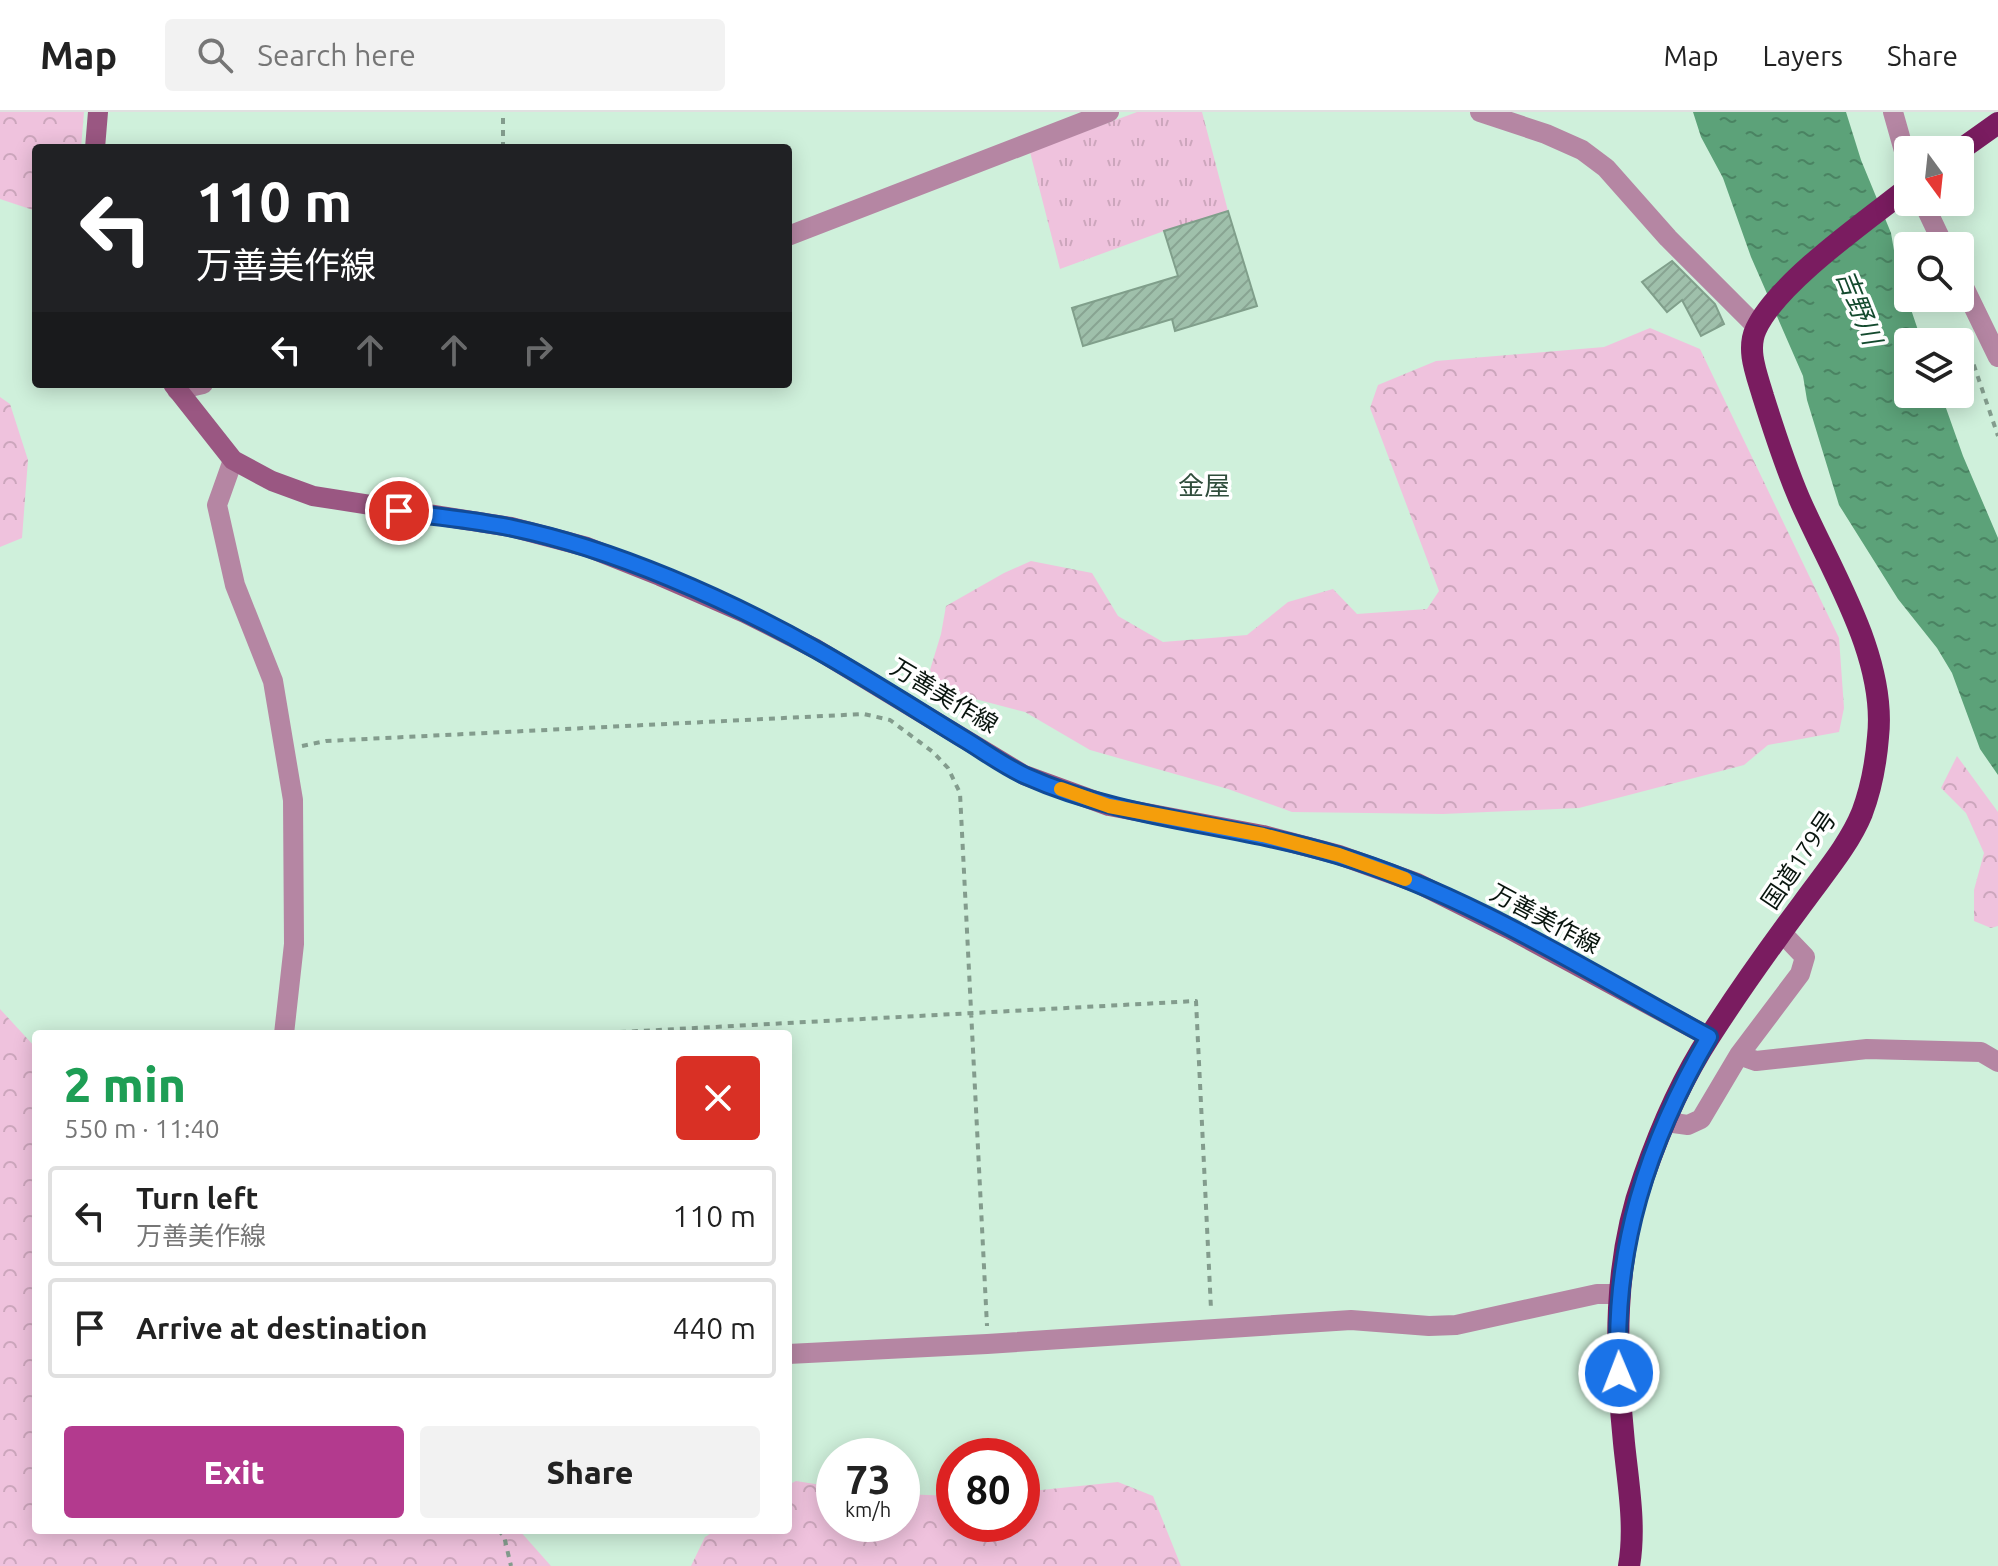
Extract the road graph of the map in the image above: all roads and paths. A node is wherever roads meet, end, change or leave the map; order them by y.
1 (98, 112) edge
2 (503, 112) edge
3 (1109, 112) edge
4 (1480, 112) edge
5 (1893, 112) edge
6 (1998, 123) edge
7 (1900, 136) edge
8 (1974, 140) edge
9 (95, 144) edge
10 (503, 144) edge
11 (1894, 199) edge
12 (792, 234) edge
13 (1974, 308) edge
14 (1761, 319) junction
15 (1998, 357) edge
16 (1974, 368) edge
17 (176, 388) edge
18 (1998, 436) edge
19 (233, 460) junction
20 (286, 749) junction
21 (1781, 932) junction
22 (972, 1012) junction
23 (284, 1030) edge
24 (655, 1030) edge
25 (1709, 1037) junction
26 (1739, 1055) junction
27 (1998, 1062) edge
28 (1666, 1122) junction
29 (1620, 1294) junction
30 (1212, 1329) junction
31 (987, 1344) junction
32 (792, 1354) edge
33 (502, 1534) edge
34 (1633, 1562) edge
35 (511, 1566) edge

1 - 9 main road
2 - 10 path
3 - 12 street
4 - 14 street
5 - 7 street
6 - 8 highway
11 - 14 highway
13 - 15 street
14 - 21 highway, 国道179号
16 - 18 path
17 - 19 main road, 万善美作線
19 - 20 street
19 - 25 main road, 万善美作線
20 - 22 path
20 - 23 street
21 - 25 highway, 国道179号
21 - 26 street
22 - 24 path
22 - 30 path
22 - 31 path
25 - 28 highway, 国道179号
26 - 27 street
26 - 28 street
28 - 29 highway, 国道179号
29 - 30 street
29 - 34 highway, 国道179号
30 - 31 street
31 - 32 street
33 - 35 path

